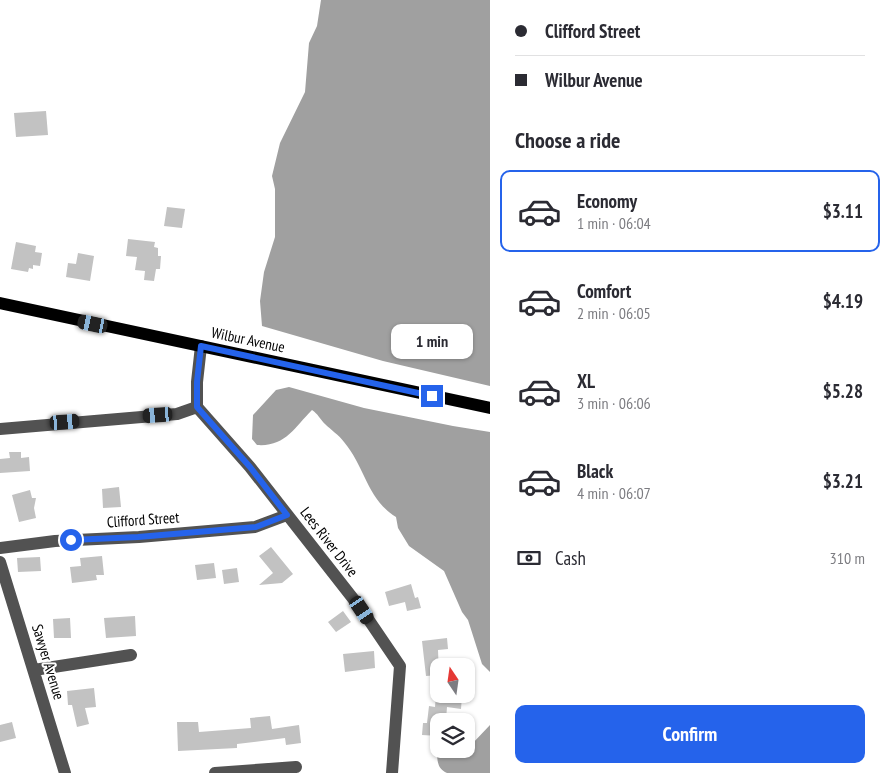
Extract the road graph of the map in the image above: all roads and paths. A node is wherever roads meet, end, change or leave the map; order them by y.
1 (0, 304) edge
2 (201, 346) junction
3 (197, 407) junction
4 (490, 408) edge
5 (0, 429) edge
6 (287, 515) junction
7 (0, 548) edge
8 (0, 562) edge
9 (131, 655) dead end
10 (34, 670) junction
11 (296, 767) dead end
12 (65, 773) edge
13 (215, 773) edge
14 (392, 773) edge

1 - 2 main road, Wilbur Avenue
2 - 3 street
2 - 4 main road, Wilbur Avenue
3 - 5 street
3 - 6 street, Lees River Drive
6 - 7 street, Clifford Street
6 - 14 street, Lees River Drive
8 - 10 street, Sawyer Avenue
9 - 10 street
10 - 12 street, Sawyer Avenue
11 - 13 street

